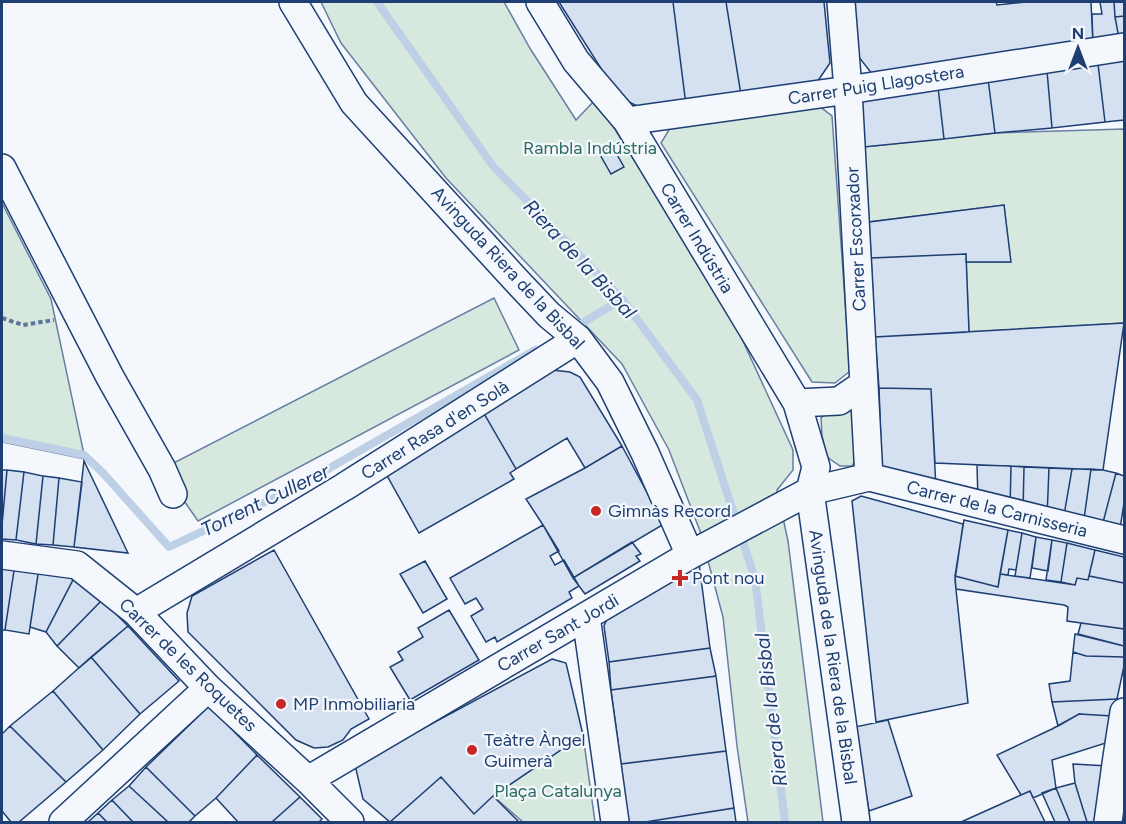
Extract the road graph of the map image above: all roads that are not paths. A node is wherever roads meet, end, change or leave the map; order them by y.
1 (293, 2) edge
2 (540, 2) edge
3 (840, 2) edge
4 (1125, 47) edge
5 (848, 90) junction
6 (627, 121) junction
7 (2, 168) edge
8 (578, 339) junction
9 (864, 384) junction
10 (797, 403) junction
11 (868, 477) junction
12 (173, 494) dead end
13 (799, 497) junction
14 (1125, 540) edge
15 (697, 552) junction
16 (2, 555) edge
17 (136, 612) junction
18 (586, 616) junction
19 (208, 688) junction
20 (1125, 712) edge
21 (308, 780) junction
22 (63, 822) edge
23 (350, 822) edge
24 (615, 822) edge
25 (856, 822) edge
26 (1108, 822) edge

1 - 8 street, Avinguda Riera de la Bisbal
2 - 6 street, Carrer Indústria
3 - 5 street, Carrer Escorxador
4 - 5 street, Carrer Puig Llagostera
5 - 6 street, Carrer Puig Llagostera
5 - 9 street, Carrer Escorxador
6 - 10 street, Carrer Indústria
7 - 12 street
8 - 15 street, Avinguda Riera de la Bisbal
8 - 17 street, Carrer Rasa d'en Solà
9 - 10 street
9 - 11 street, Carrer Escorxador
10 - 13 street, Carrer Indústria
11 - 13 street, Carrer Sant Jordi
11 - 14 street, Carrer de la Carnisseria
13 - 15 street, Carrer Sant Jordi
13 - 25 street, Avinguda de la Riera de la Bisbal
15 - 18 street, Carrer Sant Jordi
16 - 17 street, Carrer de les Roquetes
17 - 19 street, Carrer de les Roquetes
18 - 21 street, Carrer Sant Jordi
18 - 24 street
19 - 21 street, Carrer de les Roquetes
19 - 22 street
20 - 26 street
21 - 23 street, Carrer de les Roquetes

